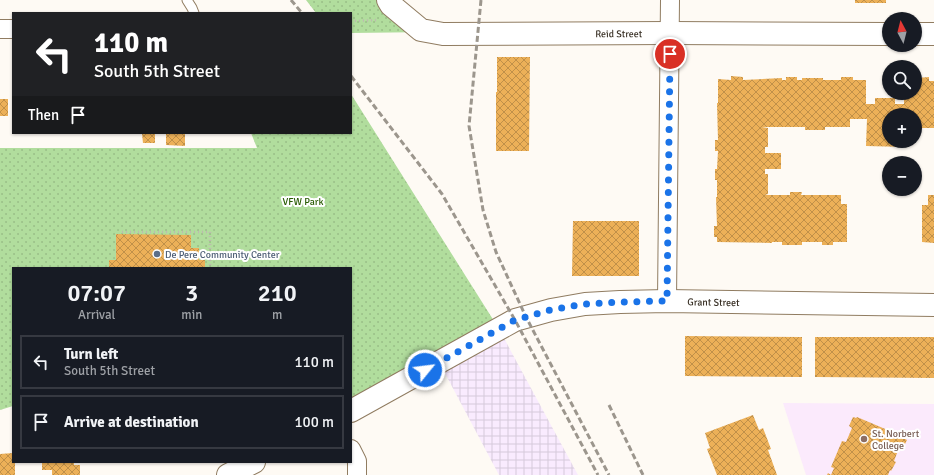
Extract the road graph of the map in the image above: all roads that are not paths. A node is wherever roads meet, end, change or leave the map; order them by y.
1 (187, 0) edge
2 (388, 0) edge
3 (670, 0) edge
4 (193, 12) edge
5 (0, 29) edge
6 (12, 29) edge
7 (670, 33) junction
8 (882, 34) edge
9 (922, 34) edge
10 (934, 34) edge
11 (667, 301) junction
12 (934, 305) edge
13 (352, 410) edge
14 (352, 451) edge
15 (252, 463) edge
16 (228, 475) edge
17 (357, 475) edge

1 - 4 lane
2 - 7 street, Reid Street
3 - 7 street
5 - 6 street
7 - 8 street, Reid Street
7 - 11 street
9 - 10 street
11 - 12 street, Grant Street
11 - 13 street, Grant Street
14 - 17 street
15 - 16 street

